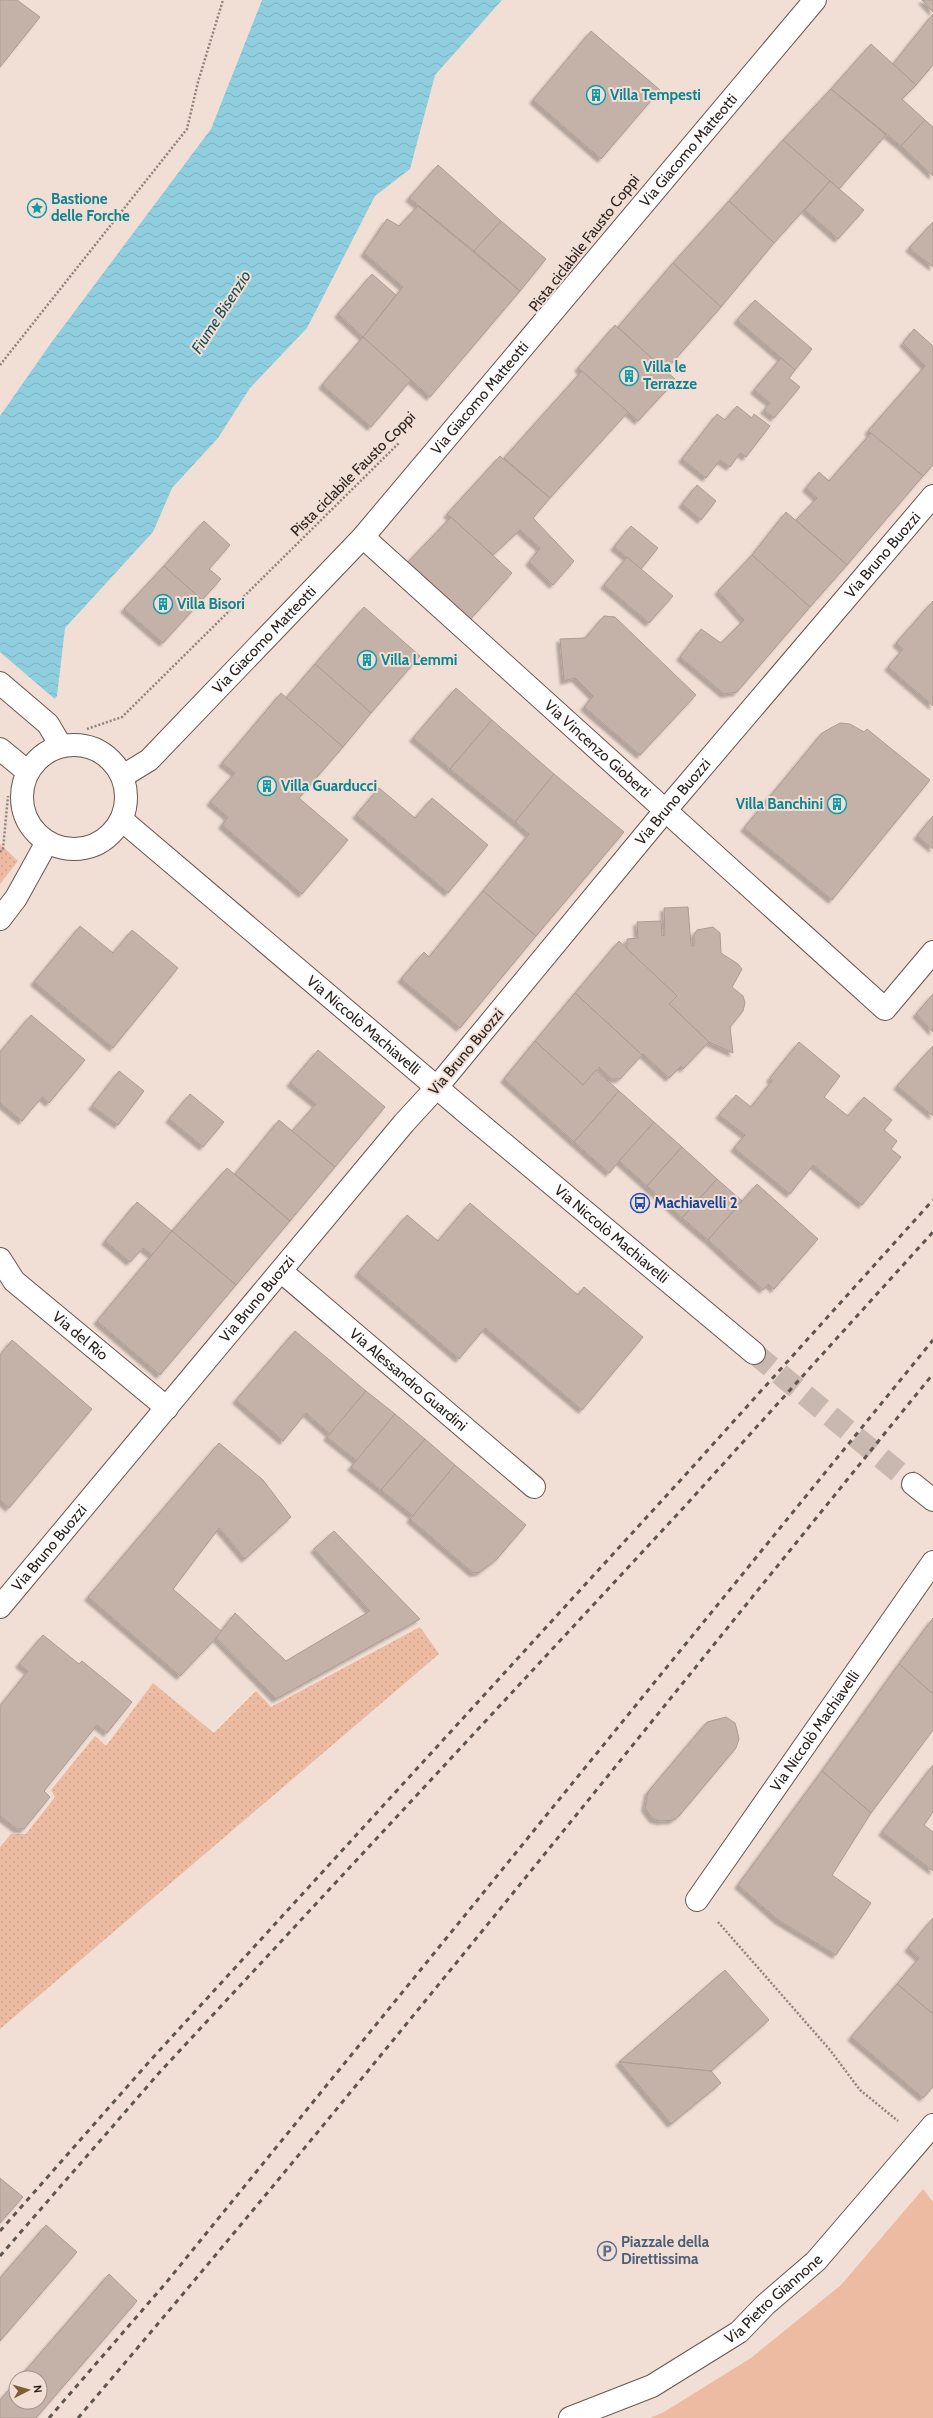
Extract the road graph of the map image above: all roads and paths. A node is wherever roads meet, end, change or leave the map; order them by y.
1 (223, 0) edge
2 (815, 0) edge
3 (0, 365) edge
4 (400, 442) dead end
5 (933, 496) edge
6 (362, 537) junction
7 (0, 683) edge
8 (44, 721) junction
9 (61, 746) junction
10 (13, 760) edge
11 (123, 776) junction
12 (664, 812) junction
13 (122, 820) junction
14 (47, 842) junction
15 (0, 852) edge
16 (0, 919) edge
17 (933, 952) edge
18 (437, 1087) junction
19 (0, 1259) edge
20 (282, 1272) junction
21 (754, 1353) tunnel mouth
22 (167, 1408) junction
23 (914, 1484) tunnel mouth
24 (534, 1487) dead end
25 (933, 1500) edge
26 (933, 1562) edge
27 (0, 1607) edge
28 (697, 1900) joint
29 (927, 2132) edge
30 (570, 2418) edge

1 - 3 path
2 - 6 street, Via Giacomo Matteotti
4 - 8 path, Pista ciclabile Fausto Coppi
5 - 12 street, Via Bruno Buozzi
6 - 11 street, Via Giacomo Matteotti
6 - 12 street, Via Vincenzo Gioberti
7 - 8 street
8 - 9 street
9 - 10 street
9 - 11 street
10 - 14 street
10 - 15 path
11 - 13 street
12 - 17 street, Via Vincenzo Gioberti
12 - 18 street, Via Bruno Buozzi
13 - 14 street
13 - 18 street, Via Niccolò Machiavelli
14 - 16 street
18 - 20 street, Via Bruno Buozzi
18 - 21 street, Via Niccolò Machiavelli
19 - 22 street, Via del Rio
20 - 22 street, Via Bruno Buozzi
20 - 24 street, Via Alessandro Guardini
22 - 27 street, Via Bruno Buozzi
23 - 25 street
26 - 28 street, Via Niccolò Machiavelli
28 - 29 path
29 - 30 street, Via Pietro Giannone

